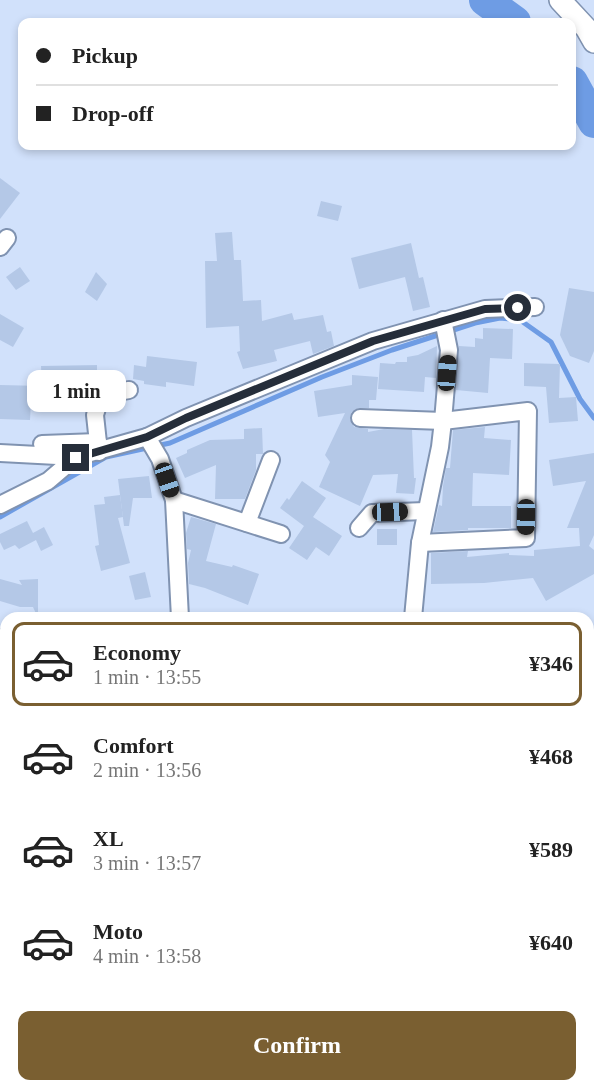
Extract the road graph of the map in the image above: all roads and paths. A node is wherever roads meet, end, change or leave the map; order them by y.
1 (560, 0) edge
2 (594, 42) edge
3 (535, 307) dead end
4 (443, 321) junction
5 (129, 390) dead end
6 (360, 418) dead end
7 (443, 421) junction
8 (147, 437) junction
9 (42, 444) dead end
10 (98, 447) junction
11 (0, 453) edge
12 (76, 458) junction
13 (271, 460) dead end
14 (174, 500) junction
15 (0, 505) edge
16 (425, 511) junction
17 (247, 523) junction
18 (358, 528) dead end
19 (281, 534) dead end
20 (420, 543) junction
21 (180, 612) edge
22 (414, 612) edge

1 - 2 street
3 - 4 street
4 - 7 street
4 - 8 street
5 - 10 street
6 - 7 street
7 - 16 street
7 - 20 street
8 - 10 street
8 - 14 street
9 - 10 street
10 - 12 street
11 - 12 street
12 - 15 street
13 - 17 street
14 - 17 street
14 - 21 street
16 - 18 street
16 - 20 street
17 - 19 street
20 - 22 street

